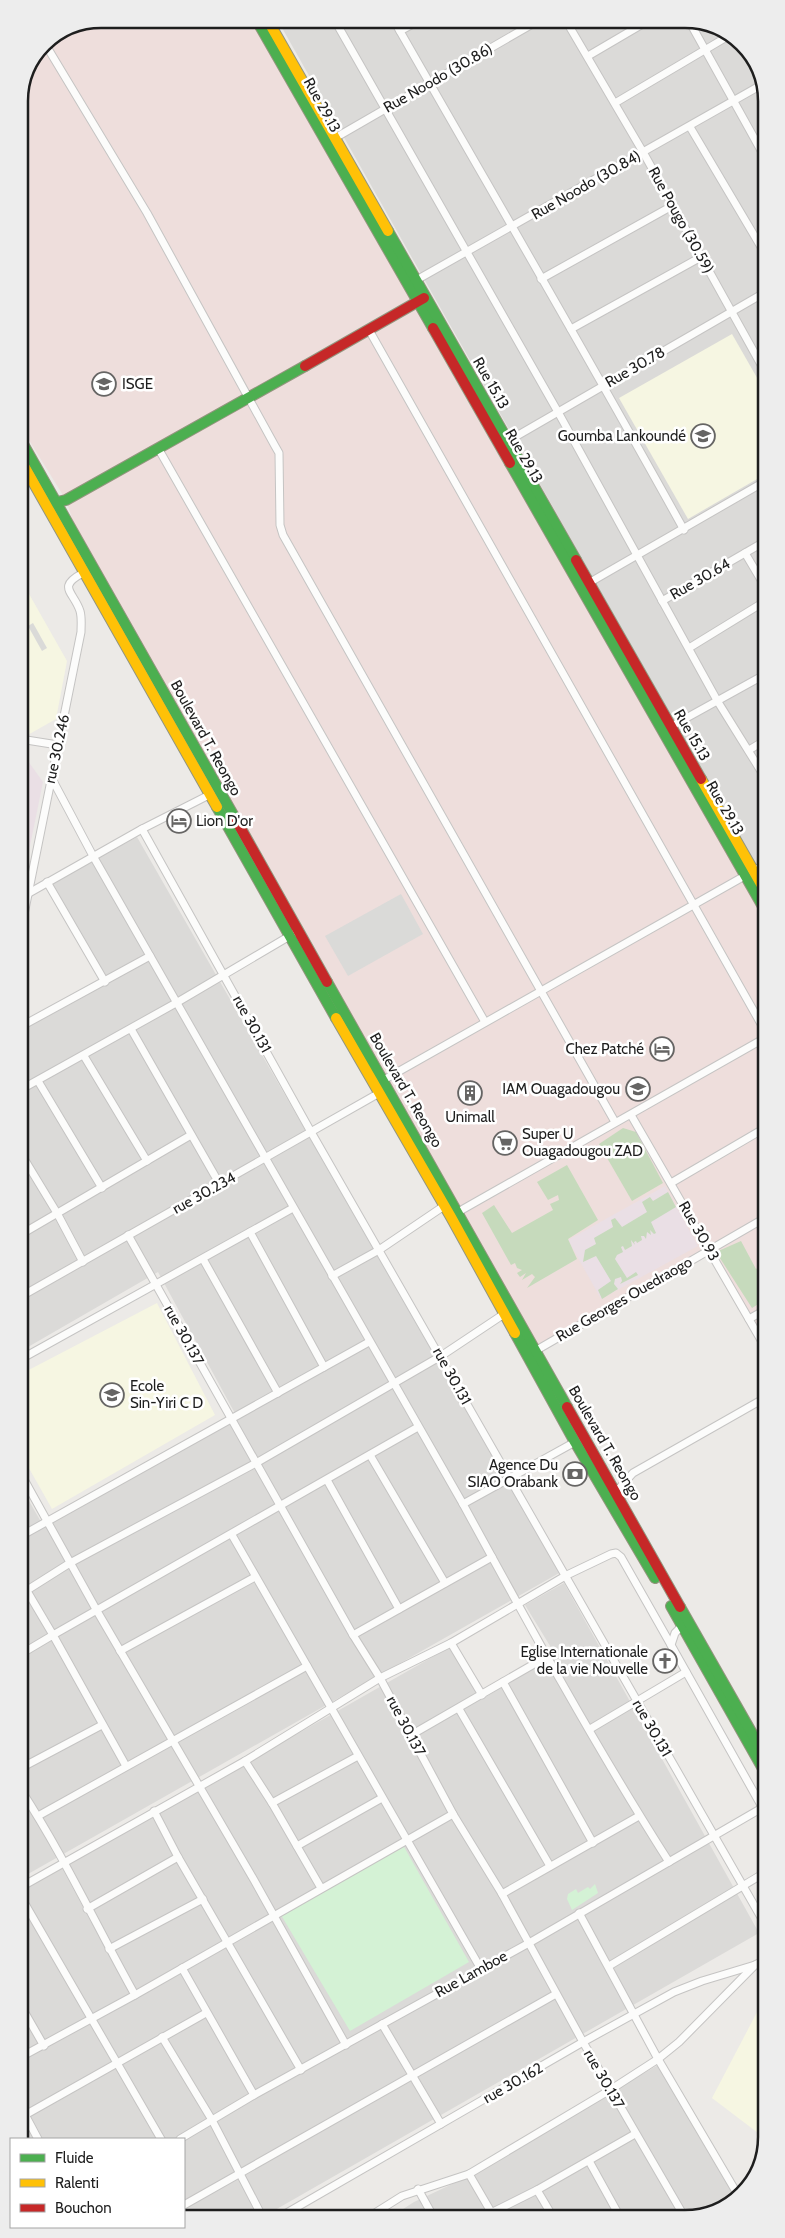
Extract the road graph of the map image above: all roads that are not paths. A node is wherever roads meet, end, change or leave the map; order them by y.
1 (261, 28) edge
2 (272, 28) edge
3 (339, 28) edge
4 (398, 28) edge
5 (406, 28) edge
6 (525, 28) edge
7 (571, 28) edge
8 (636, 28) edge
9 (693, 28) edge
10 (400, 31) junction
11 (724, 39) edge
12 (49, 50) edge
13 (705, 50) junction
14 (588, 56) junction
15 (430, 83) junction
16 (756, 88) edge
17 (734, 102) junction
18 (615, 103) junction
19 (385, 109) junction
20 (690, 126) junction
21 (335, 138) junction
22 (758, 144) edge
23 (643, 152) junction
24 (672, 206) junction
25 (512, 227) junction
26 (758, 242) edge
27 (466, 252) junction
28 (701, 257) junction
29 (541, 279) junction
30 (412, 283) junction
31 (758, 297) edge
32 (421, 299) junction
33 (732, 312) junction
34 (571, 329) junction
35 (369, 330) junction
36 (758, 357) edge
37 (604, 385) junction
38 (248, 399) junction
39 (558, 412) junction
40 (508, 441) junction
41 (158, 448) junction
42 (28, 451) edge
43 (28, 474) edge
44 (758, 486) edge
45 (61, 503) junction
46 (48, 509) junction
47 (684, 530) junction
48 (758, 545) edge
49 (745, 553) junction
50 (636, 556) junction
51 (83, 573) junction
52 (758, 575) edge
53 (585, 586) junction
54 (662, 601) junction
55 (758, 606) edge
56 (689, 648) junction
57 (758, 679) edge
58 (718, 702) junction
59 (670, 727) junction
60 (28, 739) edge
61 (58, 745) junction
62 (758, 745) edge
63 (749, 750) junction
64 (758, 766) edge
65 (51, 777) junction
66 (211, 794) junction
67 (142, 829) junction
68 (93, 856) junction
69 (758, 868) edge
70 (749, 873) junction
71 (48, 882) junction
72 (758, 884) edge
73 (29, 893) junction
74 (758, 895) edge
75 (28, 898) edge
76 (694, 905) junction
77 (294, 933) junction
78 (150, 956) junction
79 (224, 975) junction
80 (105, 982) junction
81 (542, 990) junction
82 (176, 1003) junction
83 (758, 1019) edge
84 (485, 1022) junction
85 (28, 1023) edge
86 (132, 1029) junction
87 (758, 1042) edge
88 (84, 1056) junction
89 (38, 1081) junction
90 (28, 1086) edge
91 (381, 1087) junction
92 (631, 1115) junction
93 (615, 1122) junction
94 (311, 1132) junction
95 (758, 1132) edge
96 (192, 1134) junction
97 (265, 1159) junction
98 (147, 1161) junction
99 (28, 1165) edge
100 (671, 1183) junction
101 (219, 1184) junction
102 (102, 1188) junction
103 (444, 1206) junction
104 (293, 1208) junction
105 (458, 1212) junction
106 (57, 1213) junction
107 (758, 1222) edge
108 (28, 1229) edge
109 (250, 1232) junction
110 (128, 1236) junction
111 (379, 1250) junction
112 (709, 1250) junction
113 (203, 1259) junction
114 (83, 1262) junction
115 (332, 1276) junction
116 (156, 1285) junction
117 (28, 1293) edge
118 (504, 1314) junction
119 (758, 1314) edge
120 (749, 1319) junction
121 (758, 1335) edge
122 (369, 1342) junction
123 (535, 1351) junction
124 (28, 1355) edge
125 (441, 1356) junction
126 (324, 1367) junction
127 (394, 1383) junction
128 (278, 1393) junction
129 (758, 1402) edge
130 (231, 1419) junction
131 (418, 1427) junction
132 (575, 1442) junction
133 (370, 1456) junction
134 (256, 1463) junction
135 (509, 1478) junction
136 (327, 1480) junction
137 (28, 1486) edge
138 (616, 1491) junction
139 (608, 1500) junction
140 (463, 1504) junction
141 (282, 1506) junction
142 (48, 1520) junction
143 (28, 1532) edge
144 (232, 1535) junction
145 (492, 1557) junction
146 (70, 1563) junction
147 (566, 1575) junction
148 (255, 1577) junction
149 (445, 1583) junction
150 (28, 1589) edge
151 (28, 1598) edge
152 (518, 1604) junction
153 (399, 1609) junction
154 (97, 1611) junction
155 (682, 1626) junction
156 (353, 1635) junction
157 (53, 1636) junction
158 (451, 1643) junction
159 (671, 1645) junction
160 (28, 1650) edge
161 (120, 1650) junction
162 (548, 1656) junction
163 (307, 1666) junction
164 (686, 1672) junction
165 (380, 1678) junction
166 (503, 1682) junction
167 (482, 1695) junction
168 (637, 1702) junction
169 (331, 1708) junction
170 (459, 1709) junction
171 (102, 1725) junction
172 (590, 1729) junction
173 (411, 1736) junction
174 (172, 1740) junction
175 (758, 1744) edge
176 (358, 1756) junction
177 (758, 1760) edge
178 (245, 1761) junction
179 (28, 1764) edge
180 (126, 1766) junction
181 (199, 1786) junction
182 (382, 1798) junction
183 (758, 1800) edge
184 (28, 1801) edge
185 (272, 1803) junction
186 (154, 1810) junction
187 (453, 1814) junction
188 (758, 1814) edge
189 (38, 1816) junction
190 (639, 1816) junction
191 (714, 1836) junction
192 (406, 1839) junction
193 (593, 1843) junction
194 (296, 1846) junction
195 (178, 1857) junction
196 (669, 1862) junction
197 (66, 1863) junction
198 (550, 1866) junction
199 (758, 1876) edge
200 (28, 1884) edge
201 (742, 1885) junction
202 (321, 1888) junction
203 (502, 1894) junction
204 (203, 1898) junction
205 (87, 1909) junction
206 (28, 1910) edge
207 (579, 1913) junction
208 (758, 1913) edge
209 (273, 1916) junction
210 (227, 1942) junction
211 (529, 1943) junction
212 (109, 1949) junction
213 (758, 1964) edge
214 (609, 1966) junction
215 (755, 1966) junction
216 (182, 1968) junction
217 (480, 1969) junction
218 (556, 1994) junction
219 (135, 1995) junction
220 (206, 2013) junction
221 (634, 2015) junction
222 (28, 2018) edge
223 (90, 2019) junction
224 (382, 2024) junction
225 (162, 2037) junction
226 (583, 2042) junction
227 (346, 2044) junction
228 (44, 2046) junction
229 (28, 2054) edge
230 (658, 2059) junction
231 (117, 2063) junction
232 (301, 2070) junction
233 (412, 2075) junction
234 (610, 2090) junction
235 (254, 2095) junction
236 (28, 2109) edge
237 (212, 2120) junction
238 (28, 2121) edge
239 (441, 2124) junction
240 (635, 2134) junction
241 (37, 2138) edge
242 (160, 2138) edge
243 (182, 2138) edge
244 (589, 2161) junction
245 (238, 2174) junction
246 (469, 2174) junction
247 (418, 2190) junction
248 (537, 2190) junction
249 (735, 2190) edge
250 (185, 2204) edge
251 (258, 2210) edge
252 (292, 2210) edge
253 (380, 2210) edge
254 (429, 2210) edge
255 (490, 2210) edge
256 (502, 2210) edge
257 (549, 2210) edge
258 (616, 2210) edge
259 (680, 2210) edge

1 - 30 main road, Rue 29.13
2 - 21 main road, Rue 15.13
3 - 19 street
4 - 10 street
5 - 10 street
6 - 15 street, Rue Noodo (30.86)
7 - 14 street, Rue Pougo (30.59)
8 - 14 street
9 - 13 street
10 - 15 street
11 - 13 street
12 - 38 street
13 - 17 street
13 - 18 street
14 - 18 street, Rue Pougo (30.59)
15 - 19 street, Rue Noodo (30.86)
15 - 25 street
16 - 17 street, Rue Noodo (30.84)
17 - 20 street, Rue Noodo (30.84)
17 - 22 street
18 - 23 street, Rue Pougo (30.59)
19 - 21 street, Rue Noodo (30.86)
19 - 27 street
20 - 23 street, Rue Noodo (30.84)
20 - 26 street
21 - 30 main road, Rue 15.13
23 - 24 street, Rue Pougo (30.59)
23 - 25 street, Rue Noodo (30.84)
24 - 28 street, Rue Pougo (30.59)
24 - 29 street
25 - 27 street, Rue Noodo (30.84)
25 - 29 street
27 - 30 street, Rue Noodo (30.84)
27 - 39 street
28 - 33 street, Rue Pougo (30.59)
28 - 34 street
29 - 34 street
30 - 32 main road, Rue 15.13
31 - 33 street, Rue 30.78
32 - 35 main road
32 - 40 main road, Rue 15.13
32 - 53 main road, Rue 29.13
33 - 36 street, Rue Pougo (30.59)
33 - 37 street, Rue 30.78
34 - 37 street
35 - 38 main road
35 - 76 street
37 - 39 street, Rue 30.78
37 - 47 street
38 - 41 main road
38 - 81 street
39 - 40 street, Rue 30.78
39 - 50 street
40 - 53 main road, Rue 15.13
41 - 45 main road
41 - 84 street
42 - 45 main road, Boulevard T. Reongo
43 - 46 main road, Boulevard T. Reongo
44 - 47 street
45 - 46 main road
45 - 77 main road, Boulevard T. Reongo
46 - 51 main road, Boulevard T. Reongo
47 - 50 street
48 - 49 street, Rue 30.64
49 - 52 street
49 - 54 street, Rue 30.64
50 - 53 street
50 - 54 street
51 - 61 street, rue 30.246
51 - 66 main road, Boulevard T. Reongo
53 - 59 main road, Rue 15.13
53 - 70 main road, Rue 29.13
54 - 56 street
55 - 56 street
56 - 58 street
57 - 58 street
58 - 59 street
58 - 63 street
59 - 70 main road, Rue 15.13
60 - 61 street
61 - 65 street, rue 30.246
62 - 63 street
63 - 64 street
65 - 68 street
65 - 73 street, rue 30.246
66 - 67 street
66 - 77 main road, Boulevard T. Reongo
67 - 68 street
67 - 79 street, rue 30.131
68 - 71 street
68 - 78 street
69 - 70 street, rue 30.234
70 - 72 main road, Rue 15.13
70 - 74 main road, Rue 29.13
70 - 76 street, rue 30.234
71 - 73 street
71 - 80 street
73 - 75 street, rue 30.246
76 - 81 street, rue 30.234
76 - 83 street
77 - 79 street
77 - 91 main road, Boulevard T. Reongo
78 - 80 street
78 - 82 street
79 - 82 street
79 - 94 street, rue 30.131
80 - 85 street
81 - 84 street, rue 30.234
81 - 93 street
82 - 86 street
82 - 97 street
84 - 91 street, rue 30.234
86 - 88 street
86 - 96 street
87 - 92 street
88 - 89 street
88 - 98 street
89 - 90 street
89 - 102 street
91 - 94 street, rue 30.234
91 - 103 main road, Boulevard T. Reongo
91 - 105 main road, Boulevard T. Reongo
92 - 93 street
92 - 100 street, Rue 30.93
93 - 105 street
94 - 97 street, rue 30.234
94 - 111 street, rue 30.131
95 - 100 street
96 - 98 street
96 - 101 street
97 - 101 street, rue 30.234
97 - 104 street
98 - 102 street
99 - 106 street
100 - 112 street, Rue 30.93
101 - 110 street, rue 30.234
102 - 106 street
103 - 111 street
103 - 118 main road, Boulevard T. Reongo
104 - 109 street
104 - 115 street
105 - 123 main road, Boulevard T. Reongo
106 - 108 street
106 - 114 street
107 - 112 street, Rue Georges Ouedraogo
109 - 113 street
109 - 126 street
110 - 114 street, rue 30.234
110 - 116 street, rue 30.137
111 - 115 street
111 - 125 street, rue 30.131
112 - 120 street, Rue 30.93
112 - 123 street, Rue Georges Ouedraogo
113 - 116 street
113 - 128 street
114 - 117 street, rue 30.234
115 - 122 street
116 - 124 street
116 - 130 street, rue 30.137
118 - 125 street
118 - 132 main road, Boulevard T. Reongo
119 - 120 street
120 - 121 street, Rue 30.93
122 - 126 street
122 - 127 street
123 - 138 main road, Boulevard T. Reongo
125 - 127 street
125 - 135 street, rue 30.131
126 - 128 street
127 - 131 street
127 - 134 street
128 - 130 street
129 - 138 street
130 - 134 street, rue 30.137
130 - 142 street
131 - 133 street
131 - 140 street
132 - 135 street
132 - 139 main road, Boulevard T. Reongo
133 - 136 street
133 - 149 street
134 - 141 street, rue 30.137
134 - 146 street
135 - 140 street
135 - 147 street, rue 30.131
136 - 141 street
136 - 153 street
137 - 142 street
138 - 139 street
138 - 175 main road, Boulevard T. Reongo
139 - 155 main road, Boulevard T. Reongo
140 - 145 street
141 - 144 street
141 - 156 street, rue 30.137
142 - 143 street
142 - 146 street
144 - 148 street
144 - 154 street
145 - 149 street
145 - 152 street
146 - 150 street
146 - 154 street
147 - 152 street
147 - 159 street
147 - 168 street, rue 30.131
148 - 161 street
148 - 163 street
149 - 153 street
151 - 157 street
152 - 158 street
152 - 162 street
153 - 156 street
154 - 157 street
154 - 161 street
155 - 159 street
155 - 177 main road, Boulevard T. Reongo
156 - 165 street, rue 30.137
157 - 160 street
157 - 171 street
158 - 165 street
158 - 167 street
159 - 164 street
161 - 174 street
162 - 166 street
162 - 172 street
163 - 169 street
163 - 174 street
164 - 168 street
164 - 183 street
165 - 169 street
165 - 173 street, rue 30.137
166 - 167 street
166 - 193 street
167 - 170 street
168 - 172 street
168 - 191 street, rue 30.131
169 - 176 street
169 - 178 street
170 - 173 street
170 - 198 street
171 - 179 street
171 - 180 street
172 - 190 street
173 - 187 street, rue 30.137
174 - 180 street
174 - 181 street
176 - 182 street
176 - 185 street
178 - 181 street
178 - 185 street
180 - 189 street
181 - 186 street
181 - 209 street
182 - 192 street
182 - 194 street
184 - 189 street
185 - 194 street
186 - 195 street
186 - 197 street
187 - 192 street
187 - 203 street, rue 30.137
188 - 191 street, Rue Lamboe
189 - 197 street
190 - 193 street
190 - 196 street
191 - 196 street, Rue Lamboe
191 - 201 street, rue 30.131
192 - 202 street
192 - 217 street
193 - 198 street
194 - 202 street
195 - 204 street
195 - 205 street
196 - 207 street, Rue Lamboe
197 - 200 street
197 - 205 street
198 - 203 street
199 - 201 street
201 - 208 street, rue 30.131
201 - 214 street
202 - 209 street
203 - 211 street, rue 30.137
204 - 210 street
204 - 212 street
205 - 212 street
206 - 223 street
207 - 211 street, Rue Lamboe
207 - 214 street
209 - 210 street
209 - 227 street
210 - 216 street
210 - 232 street
211 - 217 street, Rue Lamboe
211 - 218 street, rue 30.137
212 - 219 street
213 - 215 street
214 - 221 street
215 - 221 street, rue 30.162
215 - 230 street
216 - 219 street
216 - 220 street
217 - 224 street, Rue Lamboe
218 - 226 street, rue 30.137
218 - 233 street
219 - 223 street
220 - 225 street
220 - 235 street
221 - 226 street, rue 30.162
221 - 230 street
222 - 228 street
223 - 228 street
223 - 231 street
224 - 227 street, Rue Lamboe
224 - 233 street
225 - 231 street
225 - 237 street
226 - 234 street, rue 30.137
226 - 239 street, rue 30.162
227 - 232 street, Rue Lamboe
228 - 229 street
230 - 234 street
230 - 249 street
231 - 236 street
231 - 242 street
232 - 235 street, Rue Lamboe
233 - 239 street
233 - 245 street
234 - 240 street, rue 30.137
234 - 246 street
235 - 237 street, Rue Lamboe
237 - 243 street, Rue Lamboe
237 - 245 street
238 - 241 street
239 - 252 street, rue 30.162
240 - 244 street
240 - 259 street, rue 30.137
244 - 248 street
244 - 258 street
245 - 250 street
245 - 251 street
246 - 247 street
246 - 255 street
247 - 253 street
247 - 254 street
248 - 256 street
248 - 257 street

